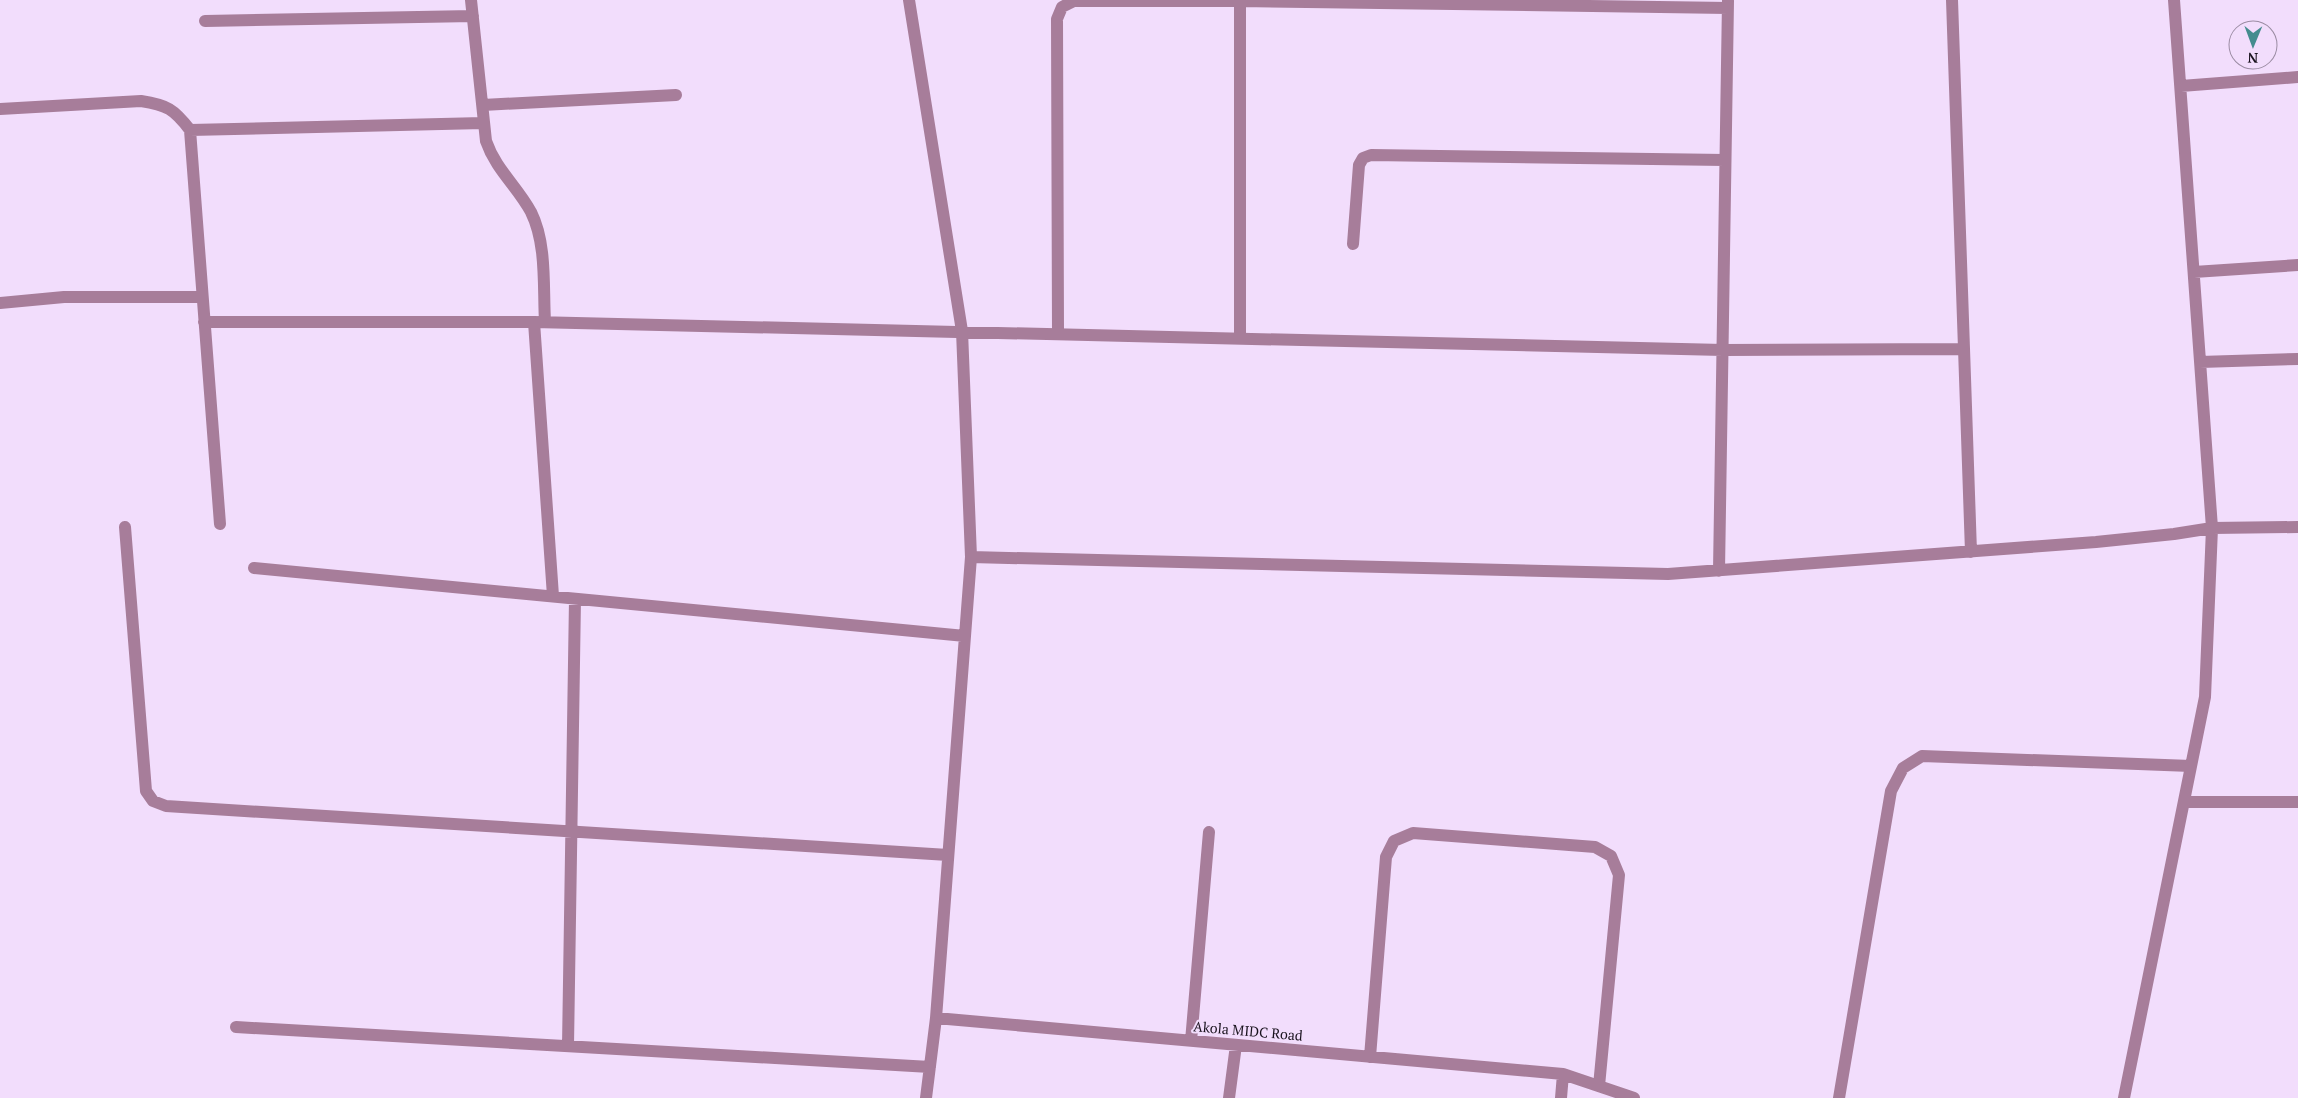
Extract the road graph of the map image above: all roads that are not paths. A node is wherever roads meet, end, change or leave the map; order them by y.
1 (471, 0) edge
2 (909, 0) edge
3 (1952, 0) edge
4 (2174, 0) edge
5 (1240, 1) junction
6 (1728, 4) edge
7 (473, 16) junction
8 (205, 21) dead end
9 (2298, 77) edge
10 (2180, 86) junction
11 (676, 95) dead end
12 (483, 105) junction
13 (0, 109) edge
14 (483, 123) junction
15 (190, 130) junction
16 (1726, 160) junction
17 (1352, 244) dead end
18 (2298, 265) edge
19 (2194, 272) junction
20 (202, 297) junction
21 (0, 303) edge
22 (204, 322) junction
23 (539, 322) junction
24 (962, 331) junction
25 (1058, 333) junction
26 (1240, 337) junction
27 (1964, 349) junction
28 (1723, 350) junction
29 (2298, 359) edge
30 (2200, 362) junction
31 (220, 524) dead end
32 (125, 527) dead end
33 (2298, 527) edge
34 (2212, 528) junction
35 (1971, 552) junction
36 (971, 556) junction
37 (254, 568) dead end
38 (1719, 571) junction
39 (553, 596) junction
40 (575, 598) junction
41 (965, 636) junction
42 (2191, 766) junction
43 (2184, 802) junction
44 (2298, 802) edge
45 (572, 831) junction
46 (1208, 832) dead end
47 (948, 855) junction
48 (936, 1018) junction
49 (236, 1027) dead end
50 (1191, 1041) junction
51 (1236, 1045) junction
52 (568, 1046) junction
53 (1370, 1057) junction
54 (930, 1067) junction
55 (1563, 1074) junction
56 (1599, 1086) junction
57 (926, 1098) edge
58 (1229, 1098) edge
59 (1561, 1098) edge
60 (1634, 1098) edge
61 (1839, 1098) edge
62 (2124, 1098) edge

1 - 7 street
2 - 24 street
3 - 27 street
4 - 10 street
5 - 6 street
5 - 25 street
5 - 26 street
6 - 16 street
7 - 8 street
7 - 12 street
9 - 10 street
10 - 19 street
11 - 12 street
12 - 14 street
13 - 15 street
14 - 15 street
14 - 23 street
15 - 20 street
16 - 17 street
16 - 28 street
18 - 19 street
19 - 30 street
20 - 21 street
20 - 22 street
22 - 23 street
22 - 31 street
23 - 24 street
23 - 39 street
24 - 25 street
24 - 36 street
25 - 26 street
26 - 28 street
27 - 28 street
27 - 35 street
28 - 38 street
29 - 30 street
30 - 34 street
32 - 45 street
33 - 34 street
34 - 35 street
34 - 42 street
35 - 38 street
36 - 38 street
36 - 41 street
37 - 39 street
39 - 40 street
40 - 41 street
40 - 45 street
41 - 47 street
42 - 43 street
42 - 61 street
43 - 44 street
43 - 62 street
45 - 47 street
45 - 52 street
46 - 50 street
47 - 48 street
48 - 50 street, Akola MIDC Road
48 - 54 street
49 - 52 street
50 - 51 street, Akola MIDC Road
51 - 53 street, Akola MIDC Road
51 - 58 street
52 - 54 street
53 - 55 street, Akola MIDC Road
53 - 56 street
54 - 57 street
55 - 56 street, Akola MIDC Road
55 - 59 street
56 - 60 street, Akola MIDC Road

